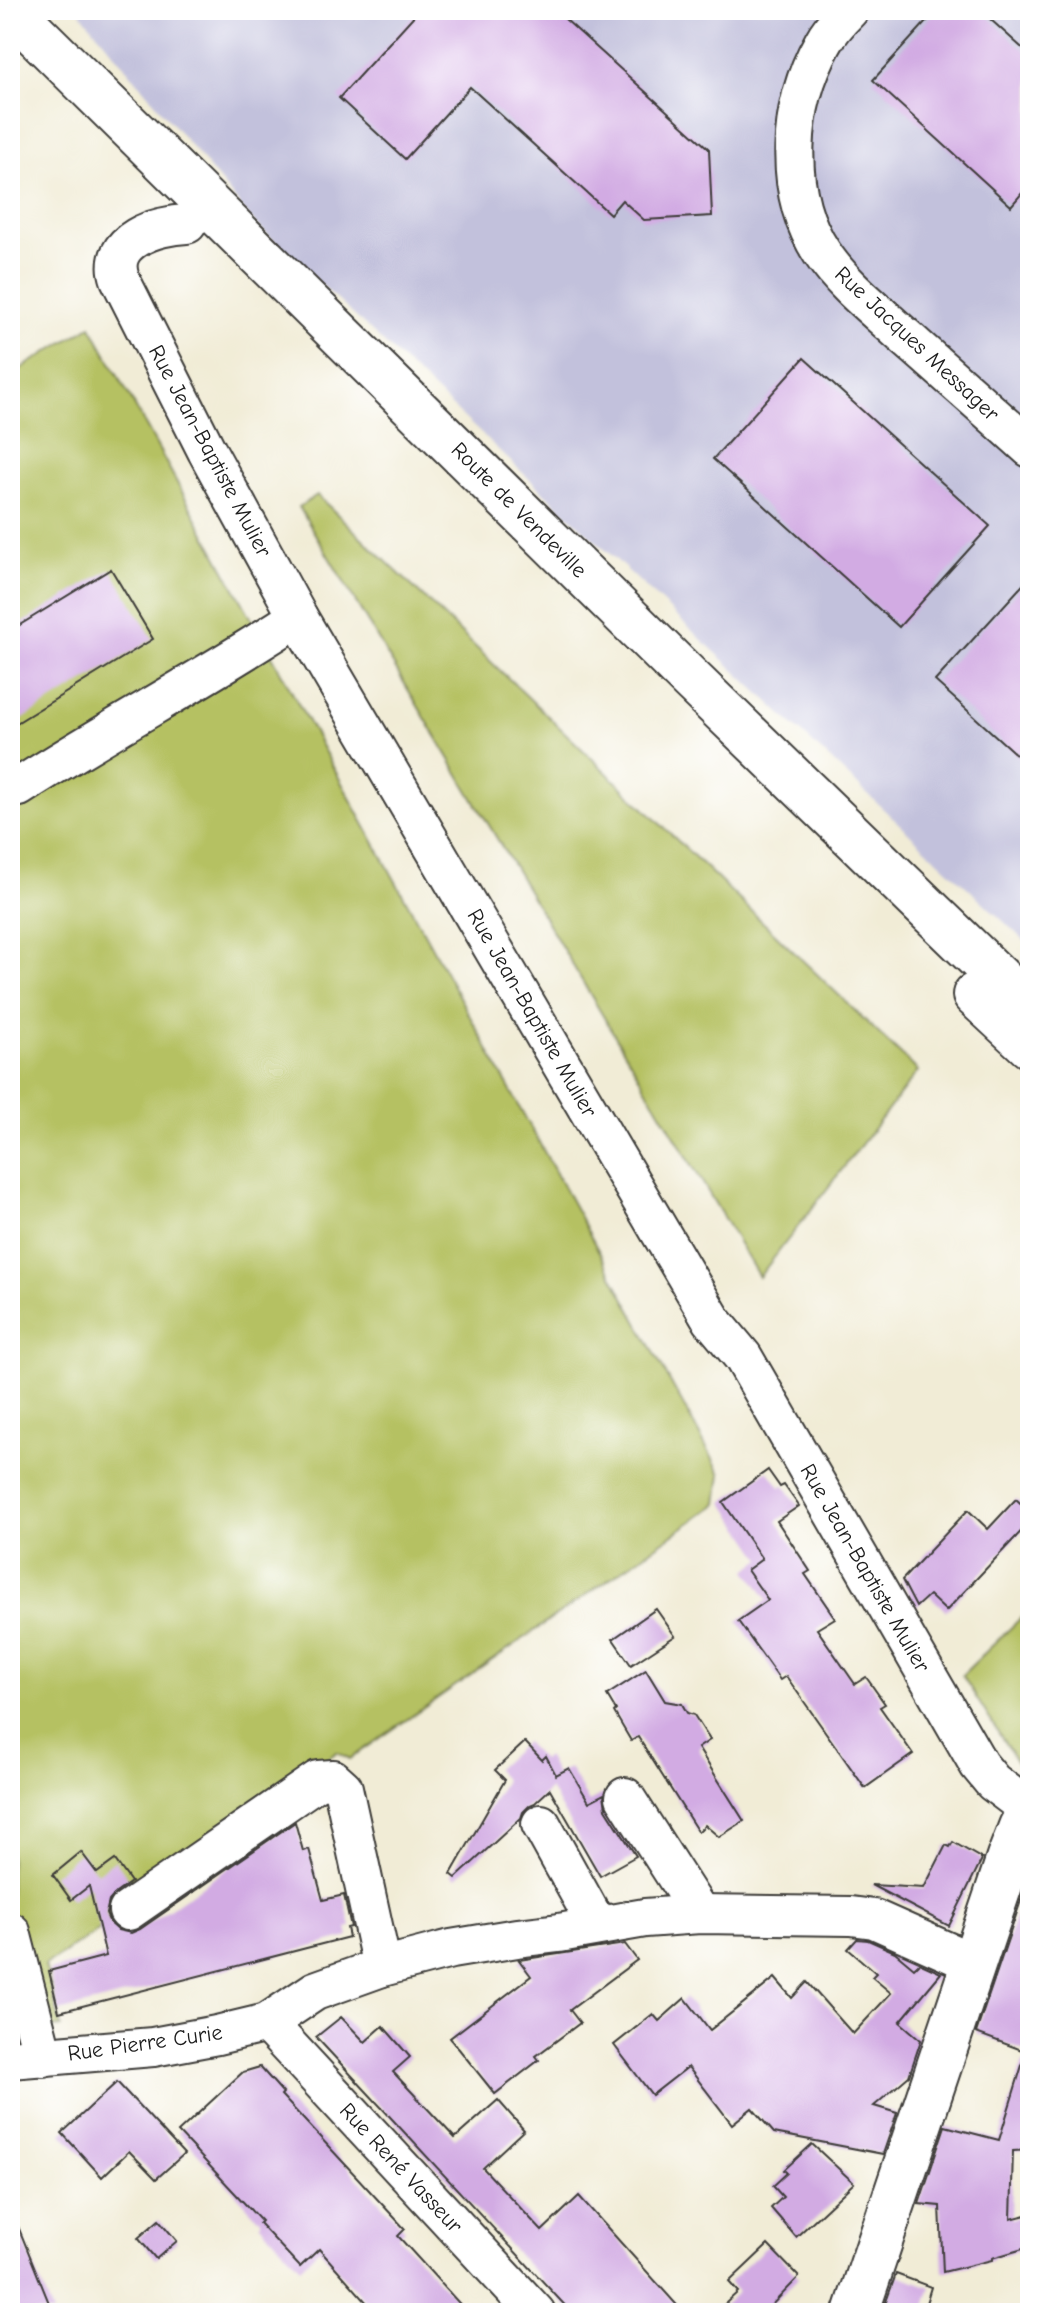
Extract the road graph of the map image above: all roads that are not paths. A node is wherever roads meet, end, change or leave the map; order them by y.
1 (11, 10) edge
2 (849, 10) edge
3 (10, 50) edge
4 (187, 224) junction
5 (1030, 448) edge
6 (298, 617) junction
7 (19, 787) dead end
8 (1030, 1008) edge
9 (1030, 1046) edge
10 (625, 1797) dead end
11 (1030, 1812) edge
12 (541, 1824) dead end
13 (1019, 1862) edge
14 (128, 1911) dead end
15 (700, 1914) junction
16 (597, 1925) junction
17 (11, 1932) edge
18 (973, 1963) junction
19 (382, 1967) junction
20 (267, 2023) junction
21 (27, 2058) edge
22 (536, 2313) edge
23 (856, 2313) edge

1 - 8 main road, Route de Vendeville
2 - 5 street, Rue Jacques Messager
3 - 4 main road, Route de Vendeville
4 - 6 street, Rue Jean-Baptiste Mulier
4 - 9 main road, Route de Vendeville
6 - 7 street
6 - 11 street, Rue Jean-Baptiste Mulier
10 - 15 street
11 - 13 main road, Rue Jean-Baptiste Mulier
12 - 16 street
13 - 18 main road, Rue Jean-Baptiste Mulier
14 - 19 street
15 - 16 street, Rue Pierre Curie
15 - 18 street, Rue Pierre Curie
16 - 19 street, Rue Pierre Curie
17 - 21 street
18 - 23 main road, Rue Jean-Baptiste Mulier
19 - 20 street, Rue Pierre Curie
20 - 21 street, Rue Pierre Curie
20 - 22 street, Rue René Vasseur

